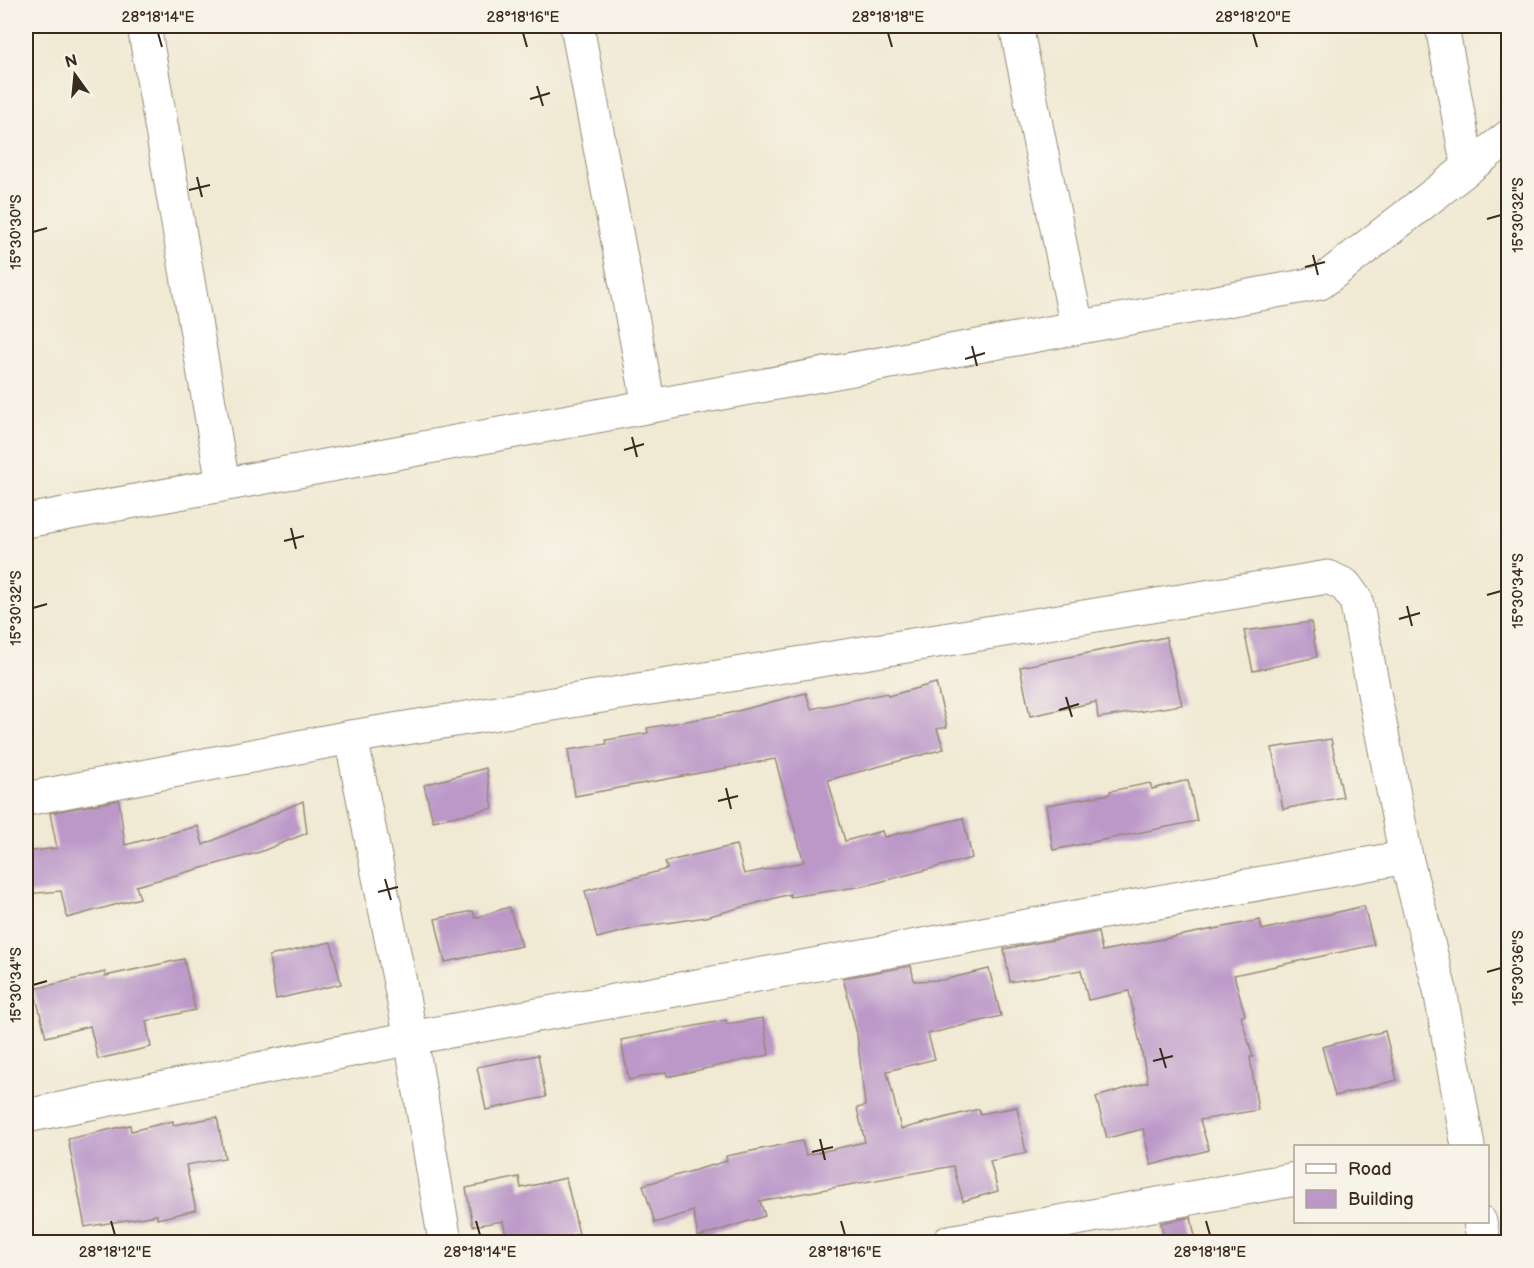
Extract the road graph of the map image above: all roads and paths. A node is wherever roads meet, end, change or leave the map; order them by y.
1 (144, 26) edge
2 (577, 26) edge
3 (1016, 26) edge
4 (1442, 26) edge
5 (1509, 137) edge
6 (1468, 168) junction
7 (1077, 327) junction
8 (649, 406) junction
9 (223, 484) junction
10 (26, 520) edge
11 (351, 737) junction
12 (26, 799) edge
13 (1406, 857) junction
14 (411, 1038) junction
15 (26, 1116) edge
16 (1468, 1145) edge
17 (1294, 1179) edge
18 (1480, 1223) edge
19 (445, 1242) edge
20 (949, 1242) edge
21 (1484, 1242) edge

1 - 9 street
2 - 8 street
3 - 7 street
4 - 6 street
5 - 6 street
6 - 7 street
7 - 8 street
8 - 9 street
9 - 10 street
11 - 12 street
11 - 13 street
11 - 14 street
13 - 14 street
13 - 16 street
14 - 15 street
14 - 19 street
17 - 20 street
18 - 21 street

